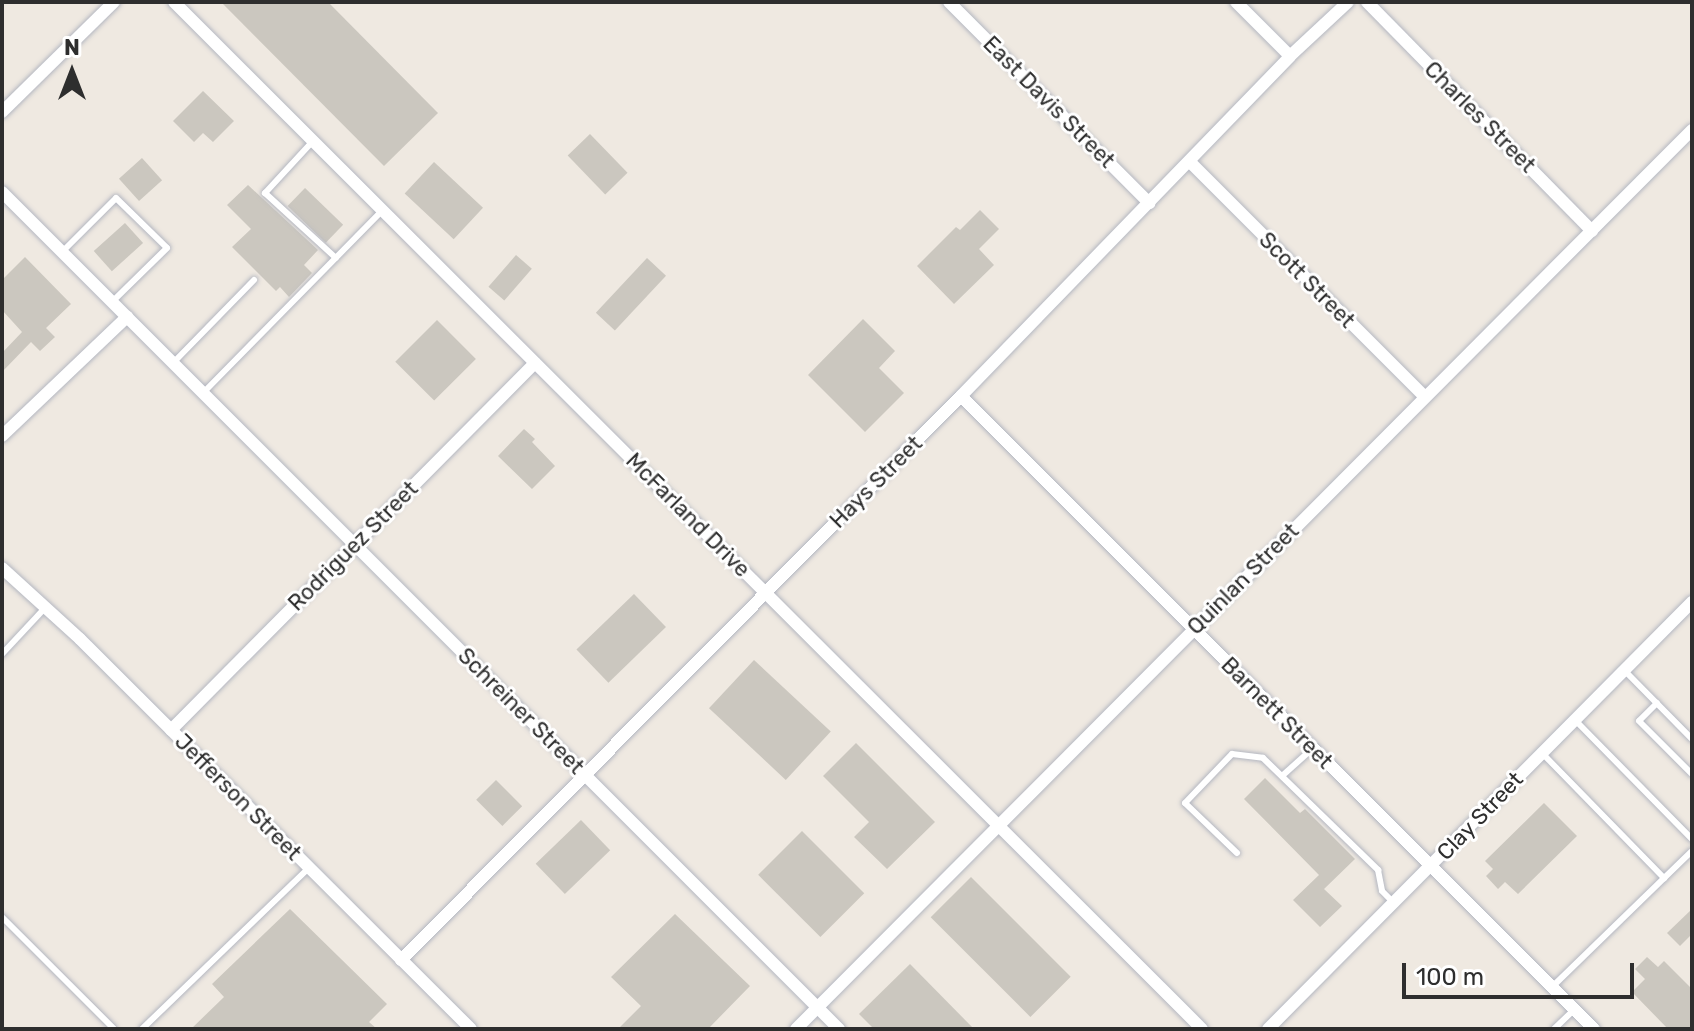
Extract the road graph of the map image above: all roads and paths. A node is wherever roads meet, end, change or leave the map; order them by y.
1 (114, 2) edge
2 (174, 2) edge
3 (949, 2) edge
4 (1236, 2) edge
5 (1348, 2) edge
6 (1367, 2) edge
7 (1290, 56) junction
8 (2, 112) edge
9 (1692, 130) edge
10 (313, 141) junction
11 (1190, 162) junction
12 (2, 192) edge
13 (1149, 203) junction
14 (383, 210) junction
15 (1592, 231) junction
16 (62, 252) junction
17 (336, 258) junction
18 (254, 280) dead end
19 (112, 302) junction
20 (127, 317) junction
21 (173, 363) junction
22 (535, 363) junction
23 (203, 393) junction
24 (961, 396) junction
25 (1425, 397) junction
26 (2, 436) edge
27 (355, 544) junction
28 (2, 568) edge
29 (766, 593) junction
30 (1692, 602) edge
31 (44, 609) junction
32 (1193, 628) junction
33 (2, 654) edge
34 (1624, 670) junction
35 (1657, 703) junction
36 (1575, 720) junction
37 (171, 730) junction
38 (1692, 739) edge
39 (1313, 748) junction
40 (1542, 753) junction
41 (584, 773) junction
42 (1692, 774) edge
43 (1282, 776) junction
44 (1000, 826) junction
45 (1692, 839) edge
46 (1692, 851) edge
47 (1237, 853) dead end
48 (1431, 866) junction
49 (310, 868) junction
50 (1664, 878) junction
51 (1394, 903) junction
52 (2, 917) edge
53 (401, 960) junction
54 (1552, 987) junction
55 (817, 1008) junction
56 (1574, 1010) junction
57 (469, 1028) edge
58 (114, 1029) edge
59 (142, 1029) edge
60 (796, 1029) edge
61 (839, 1029) edge
62 (1202, 1029) edge
63 (1268, 1029) edge
64 (1554, 1029) edge
65 (1594, 1029) edge

1 - 8 street
2 - 10 street, McFarland Drive
3 - 13 street, East Davis Street
4 - 7 street
5 - 7 street, Hays Street
6 - 15 street, Charles Street
7 - 11 street, Hays Street
9 - 15 street, Quinlan Street
10 - 14 street, McFarland Drive
10 - 17 lane
11 - 13 street, Hays Street
11 - 25 street, Scott Street
12 - 16 street, Schreiner Street
13 - 24 street, Hays Street
14 - 17 lane
14 - 22 street, McFarland Drive
15 - 25 street, Quinlan Street
16 - 19 street, Schreiner Street
16 - 19 lane
17 - 23 lane
18 - 21 lane
19 - 20 street, Schreiner Street
20 - 21 street, Schreiner Street
20 - 26 street
21 - 23 street, Schreiner Street
22 - 27 street, Rodriguez Street
22 - 29 street, McFarland Drive
23 - 27 street, Schreiner Street
24 - 29 street, Hays Street
24 - 32 street, Barnett Street
25 - 32 street, Quinlan Street
27 - 37 street, Rodriguez Street
27 - 41 street, Schreiner Street
28 - 31 street, Jefferson Street
29 - 41 street, Hays Street
29 - 44 street, McFarland Drive
30 - 34 street, Clay Street
31 - 33 lane
31 - 37 street, Jefferson Street
32 - 39 street, Barnett Street
32 - 44 street, Quinlan Street
34 - 35 lane
34 - 36 street, Clay Street
35 - 38 lane
35 - 42 lane
36 - 40 street, Clay Street
36 - 45 lane
37 - 49 street, Jefferson Street
39 - 43 lane
39 - 48 street, Barnett Street
40 - 48 street, Clay Street
40 - 50 lane
41 - 53 street, Hays Street
41 - 55 street, Schreiner Street
43 - 47 lane
43 - 51 lane
44 - 55 street, Quinlan Street
44 - 62 street, McFarland Drive
46 - 50 lane
48 - 51 street, Clay Street
48 - 54 street, Barnett Street
49 - 53 street, Jefferson Street
49 - 59 lane
50 - 54 lane
51 - 63 street, Clay Street
52 - 58 lane
53 - 57 street, Jefferson Street
54 - 56 street, Barnett Street
55 - 60 street, Quinlan Street
55 - 61 street, Schreiner Street
56 - 64 lane
56 - 65 street, Barnett Street

